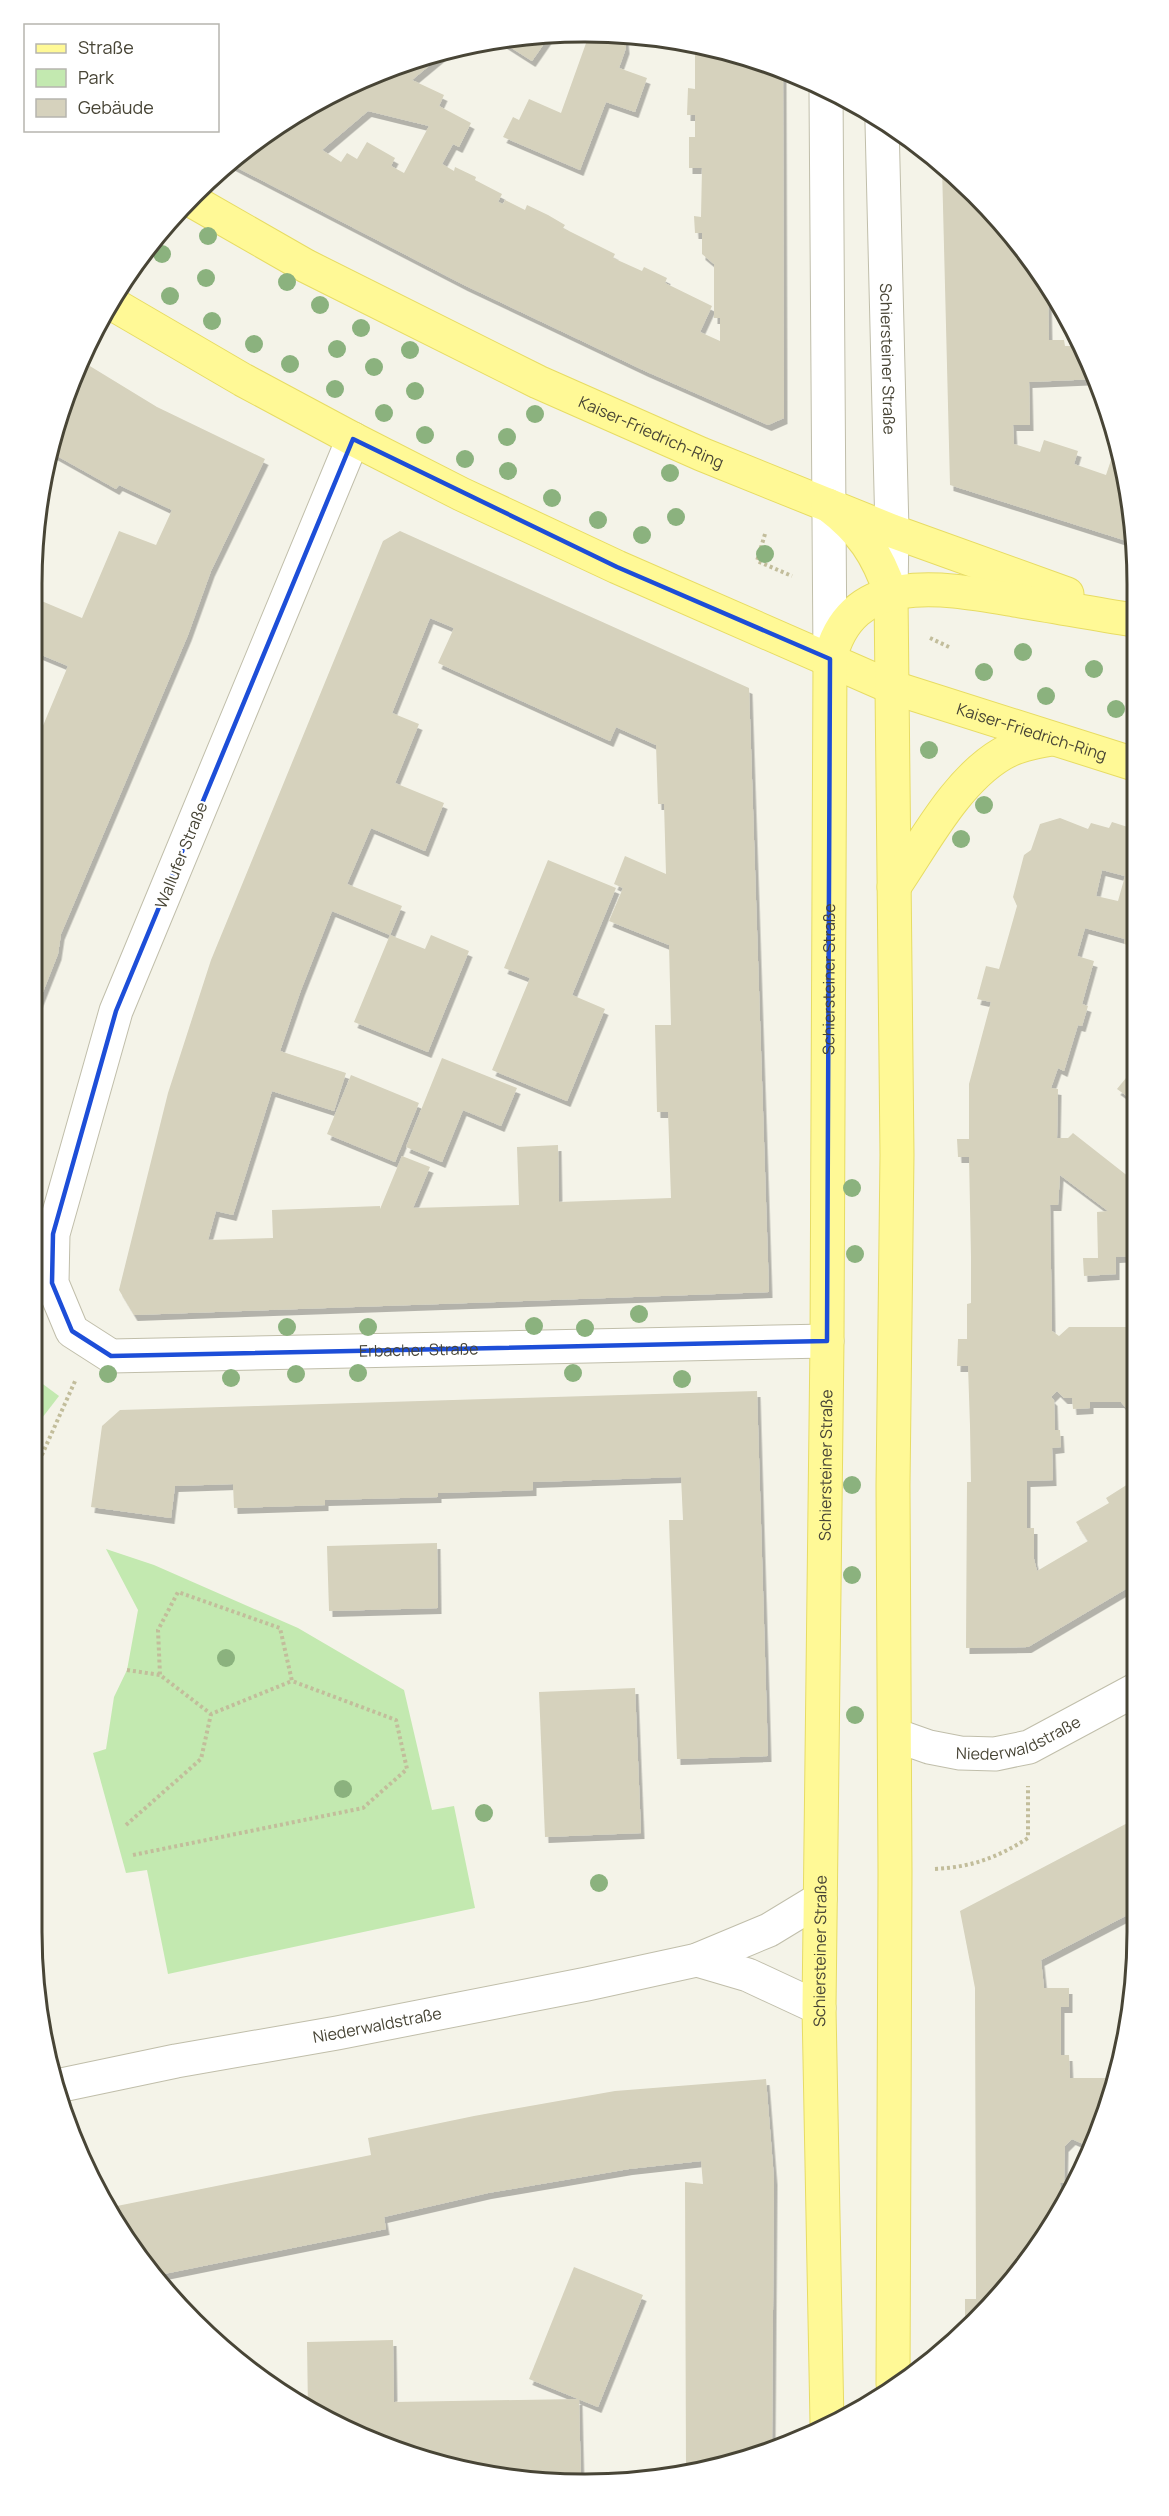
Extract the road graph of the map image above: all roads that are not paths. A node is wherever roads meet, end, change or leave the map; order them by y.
1 (826, 99) edge
2 (882, 131) edge
3 (198, 204) edge
4 (118, 307) edge
5 (353, 439) junction
6 (828, 505) junction
7 (892, 531) junction
8 (891, 594) junction
9 (1127, 618) edge
10 (1127, 619) edge
11 (830, 659) junction
12 (891, 687) junction
13 (1051, 739) junction
14 (1127, 762) edge
15 (894, 886) junction
16 (52, 1283) joint
17 (827, 1341) junction
18 (1127, 1694) edge
19 (895, 1736) junction
20 (820, 1899) junction
21 (697, 1960) junction
22 (819, 2008) junction
23 (64, 2085) edge
24 (893, 2378) edge
25 (827, 2416) edge

1 - 6 street, Schiersteiner Straße
2 - 7 street, Schiersteiner Straße
3 - 6 main road, Kaiser-Friedrich-Ring
4 - 5 main road, Kaiser-Friedrich-Ring
5 - 11 main road, Kaiser-Friedrich-Ring
5 - 16 street, Wallufer Straße
6 - 7 main road, Kaiser-Friedrich-Ring
6 - 8 main road, Schiersteiner Straße
6 - 11 street, Schiersteiner Straße
7 - 8 street, Schiersteiner Straße
7 - 9 main road, Kaiser-Friedrich-Ring
8 - 10 main road, Kaiser-Friedrich-Ring
8 - 11 main road, Kaiser-Friedrich-Ring
8 - 12 main road, Schiersteiner Straße
11 - 12 main road, Kaiser-Friedrich-Ring
11 - 17 main road, Schiersteiner Straße
12 - 13 main road, Kaiser-Friedrich-Ring
12 - 15 main road, Schiersteiner Straße
13 - 14 main road, Kaiser-Friedrich-Ring
13 - 15 main road
15 - 19 main road, Schiersteiner Straße
16 - 17 street, Erbacher Straße
17 - 20 main road, Schiersteiner Straße
18 - 19 street, Niederwaldstraße
19 - 24 main road, Schiersteiner Straße
20 - 21 street, Niederwaldstraße
20 - 22 main road, Schiersteiner Straße
21 - 22 street, Niederwaldstraße
21 - 23 street, Niederwaldstraße
22 - 25 main road, Schiersteiner Straße

